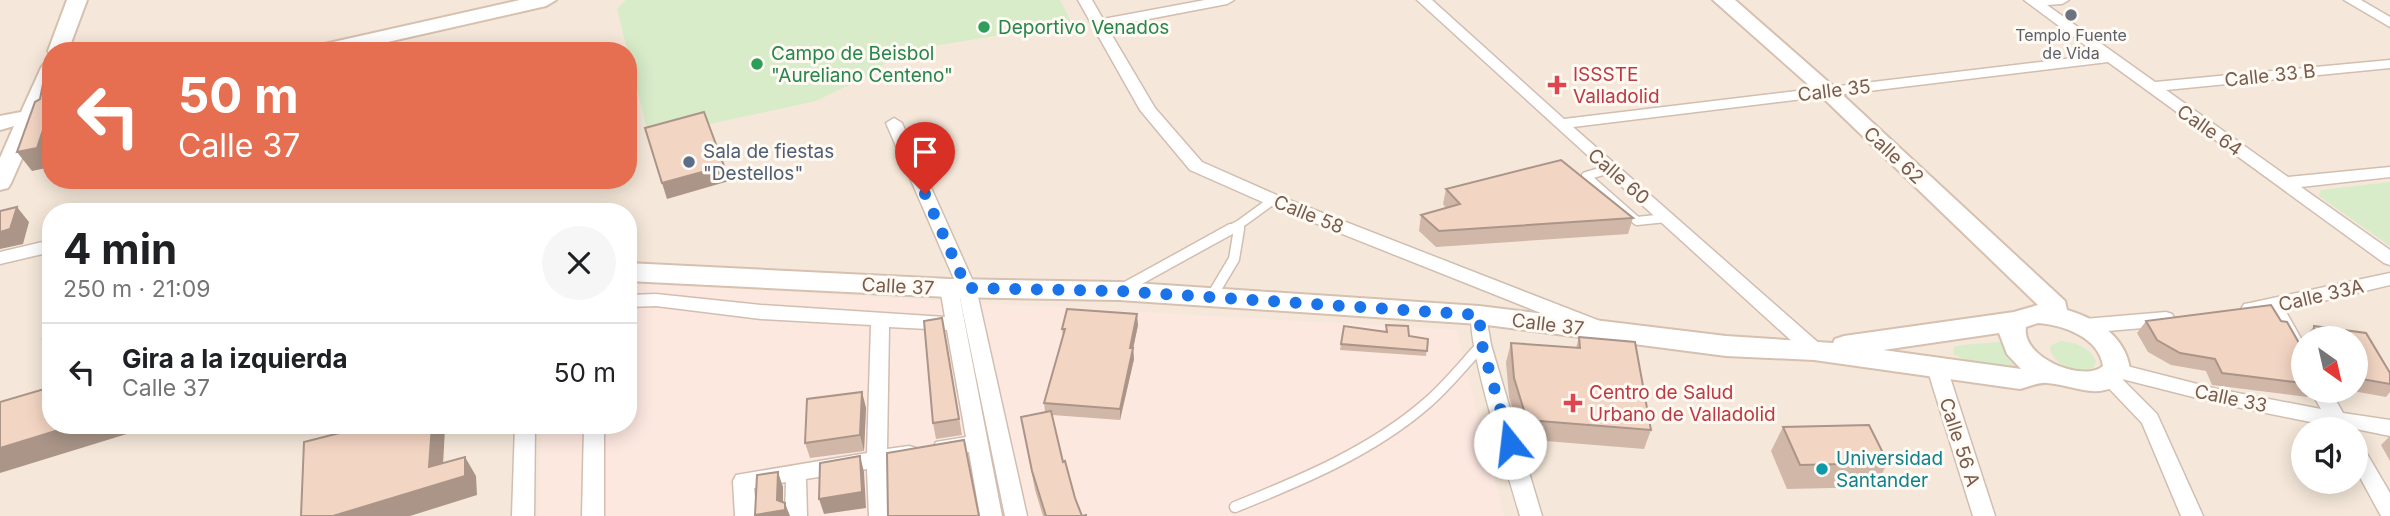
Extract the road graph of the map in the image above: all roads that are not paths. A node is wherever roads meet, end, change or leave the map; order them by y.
1 (77, 0) edge
2 (546, 0) edge
3 (1085, 0) edge
4 (1227, 0) edge
5 (1424, 0) edge
6 (1723, 0) edge
7 (2062, 0) edge
8 (2351, 0) edge
9 (2032, 1) edge
10 (521, 3) edge
11 (2390, 23) edge
12 (1098, 24) junction
13 (61, 42) edge
14 (358, 42) edge
15 (2108, 58) junction
16 (2390, 64) edge
17 (42, 86) edge
18 (2149, 87) junction
19 (1825, 90) junction
20 (42, 113) edge
21 (27, 117) junction
22 (0, 123) edge
23 (894, 123) dead end
24 (1560, 124) junction
25 (1610, 169) junction
26 (2390, 172) edge
27 (0, 183) edge
28 (2285, 183) junction
29 (1273, 200) junction
30 (1666, 218) junction
31 (1240, 224) junction
32 (42, 248) edge
33 (0, 258) edge
34 (2390, 259) edge
35 (637, 272) edge
36 (2390, 279) edge
37 (958, 288) junction
38 (1119, 291) junction
39 (1211, 298) junction
40 (637, 301) edge
41 (2274, 306) junction
42 (2233, 311) edge
43 (1479, 315) junction
44 (2052, 315) junction
45 (2178, 318) edge
46 (880, 321) junction
47 (2016, 321) junction
48 (956, 324) junction
49 (2084, 326) junction
50 (1609, 332) junction
51 (2291, 337) edge
52 (1482, 345) junction
53 (1814, 350) junction
54 (1937, 368) junction
55 (2045, 373) junction
56 (2112, 374) junction
57 (2305, 417) edge
58 (2368, 427) edge
59 (2390, 428) edge
60 (525, 434) edge
61 (594, 434) edge
62 (978, 443) junction
63 (877, 459) junction
64 (796, 471) junction
65 (2368, 474) edge
66 (1235, 507) dead end
67 (2390, 512) edge
68 (523, 516) edge
69 (593, 516) edge
70 (746, 516) edge
71 (796, 516) edge
72 (879, 516) edge
73 (991, 516) edge
74 (1016, 516) edge
75 (1531, 516) edge
76 (1984, 516) edge
77 (2192, 516) edge

1 - 13 street
2 - 10 street
3 - 12 street, Calle 58
4 - 12 street
5 - 24 street, Calle 60
6 - 19 street, Calle 62
7 - 9 street
8 - 11 street
9 - 15 street, Calle 64
10 - 14 street
12 - 29 street, Calle 58
15 - 18 street, Calle 64
15 - 19 street, Calle 35
16 - 18 street, Calle 33 B
17 - 21 street
18 - 28 street, Calle 64
19 - 24 street, Calle 35
19 - 44 street, Calle 62
20 - 21 street
21 - 22 street
21 - 27 street
23 - 37 street
24 - 25 street, Calle 60
25 - 30 street, Calle 60
25 - 30 lane
26 - 28 street
28 - 34 street, Calle 64
29 - 31 lane
29 - 50 street, Calle 58
30 - 53 street, Calle 60
31 - 38 lane
31 - 39 lane
32 - 33 street
35 - 37 street, Calle 37
36 - 41 street, Calle 33A
37 - 38 street, Calle 37
37 - 48 street
37 - 74 street
38 - 39 street, Calle 37
39 - 43 street, Calle 37
40 - 46 street
41 - 42 street, Calle 33A
41 - 51 street
43 - 50 street, Calle 37
43 - 52 street
44 - 47 street
44 - 49 street
45 - 49 street
46 - 48 street
46 - 63 street
47 - 53 street
47 - 55 street
48 - 62 street
49 - 56 street
50 - 53 street, Calle 37
52 - 66 lane
52 - 75 street
53 - 54 street, Calle 37
54 - 55 street, Calle 37
54 - 76 street, Calle 56 A
55 - 56 street
56 - 57 street, Calle 33
56 - 77 street
58 - 59 street, Calle 33
60 - 68 street
61 - 69 street
62 - 63 street
62 - 73 street
63 - 64 street
63 - 72 street
64 - 70 street
64 - 71 street
65 - 67 street

